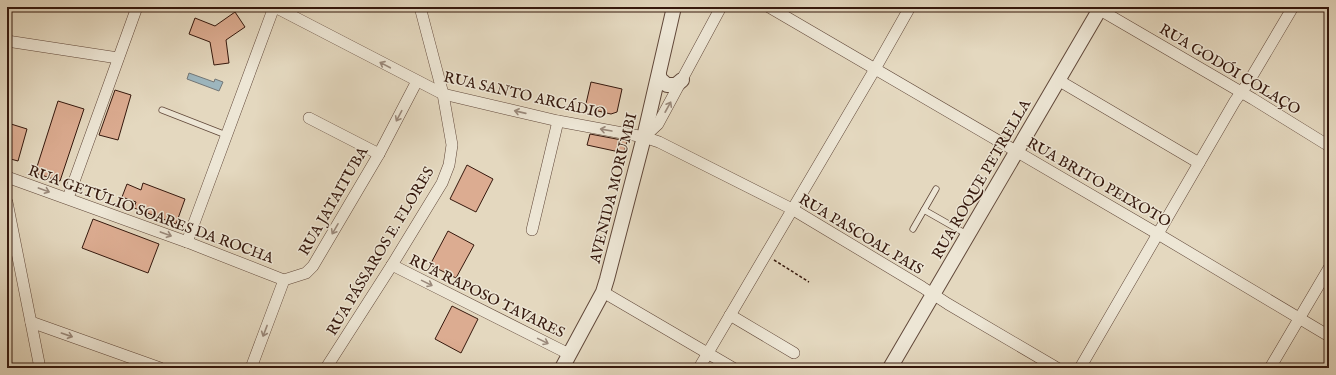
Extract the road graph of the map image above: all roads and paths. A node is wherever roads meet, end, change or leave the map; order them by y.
1 (138, 7) edge
2 (274, 7) edge
3 (420, 7) edge
4 (674, 7) edge
5 (720, 7) edge
6 (769, 7) edge
7 (910, 7) edge
8 (1293, 7) edge
9 (1098, 8) edge
10 (7, 40) edge
11 (118, 58) junction
12 (875, 68) junction
13 (659, 75) junction
14 (682, 80) junction
15 (1058, 80) junction
16 (417, 81) junction
17 (1241, 93) junction
18 (443, 94) junction
19 (162, 110) dead end
20 (309, 118) dead end
21 (558, 121) junction
22 (226, 135) junction
23 (644, 137) junction
24 (1329, 146) edge
25 (1017, 151) junction
26 (379, 154) junction
27 (1199, 163) junction
28 (7, 176) edge
29 (936, 189) dead end
30 (68, 198) junction
31 (7, 202) edge
32 (792, 209) junction
33 (924, 210) junction
34 (913, 229) dead end
35 (532, 230) dead end
36 (1158, 234) junction
37 (968, 235) junction
38 (187, 242) junction
39 (765, 255) junction
40 (392, 266) junction
41 (1329, 268) edge
42 (284, 280) junction
43 (809, 282) dead end
44 (602, 292) junction
45 (933, 294) junction
46 (730, 315) junction
47 (1299, 318) junction
48 (31, 322) junction
49 (1329, 336) edge
50 (708, 353) junction
51 (794, 353) dead end
52 (569, 354) junction
53 (40, 368) edge
54 (160, 368) edge
55 (251, 368) edge
56 (326, 368) edge
57 (562, 368) edge
58 (699, 368) edge
59 (733, 368) edge
60 (890, 368) edge
61 (1057, 368) edge
62 (1080, 368) edge
63 (1270, 368) edge

1 - 11 street
16 -> 2 street, RUA SANTO ARCÁDIO
2 - 22 street
3 - 18 street, RUA PÁSSAROS E. FLORES
4 - 13 street, AVENIDA MORUMBI
5 - 14 street
6 - 12 street, RUA BRITO PEIXOTO
7 - 12 street
8 - 17 street
9 - 15 street, RUA ROQUE PETRELLA
9 - 17 street, RUA GODÓI COLAÇO
10 - 11 street
11 - 30 street
12 - 25 street, RUA BRITO PEIXOTO
12 - 32 street
13 - 14 street
13 - 23 street, AVENIDA MORUMBI
23 -> 14 street
15 - 25 street, RUA ROQUE PETRELLA
15 - 27 street
16 - 18 street, RUA SANTO ARCÁDIO
16 -> 26 street, RUA JATAITUBA
17 - 24 street, RUA GODÓI COLAÇO
17 - 27 street
21 -> 18 street, RUA SANTO ARCÁDIO
18 - 40 street, RUA PÁSSAROS E. FLORES
19 - 22 lane
20 - 26 street
23 -> 21 street, RUA SANTO ARCÁDIO
21 - 35 street
22 - 38 street
23 - 32 street, RUA PASCOAL PAIS
23 - 44 street, AVENIDA MORUMBI
25 - 36 street, RUA BRITO PEIXOTO
25 - 37 street, RUA ROQUE PETRELLA
26 -> 42 street, RUA JATAITUBA
27 - 36 street
28 -> 30 street, RUA GETÚLIO SOARES DA ROCHA
29 - 33 lane
30 -> 38 street, RUA GETÚLIO SOARES DA ROCHA
31 - 48 street
32 - 39 street
32 - 45 street, RUA PASCOAL PAIS
33 - 34 lane
33 - 37 lane
36 - 47 street, RUA BRITO PEIXOTO
36 - 62 street
37 - 45 street, RUA ROQUE PETRELLA
38 - 42 street, RUA GETÚLIO SOARES DA ROCHA
39 - 43 path
39 - 46 street
40 -> 52 street, RUA RAPOSO TAVARES
40 - 56 street, RUA PÁSSAROS E. FLORES
41 - 47 street
42 -> 55 street
44 - 50 street
44 - 52 street, AVENIDA MORUMBI
45 - 60 street, RUA ROQUE PETRELLA
45 - 61 street, RUA PASCOAL PAIS
46 - 50 street
46 - 51 street
47 - 49 street, RUA BRITO PEIXOTO
47 - 63 street
48 - 53 street
48 -> 54 street
50 - 58 street
50 - 59 street
52 - 57 street, AVENIDA MORUMBI

